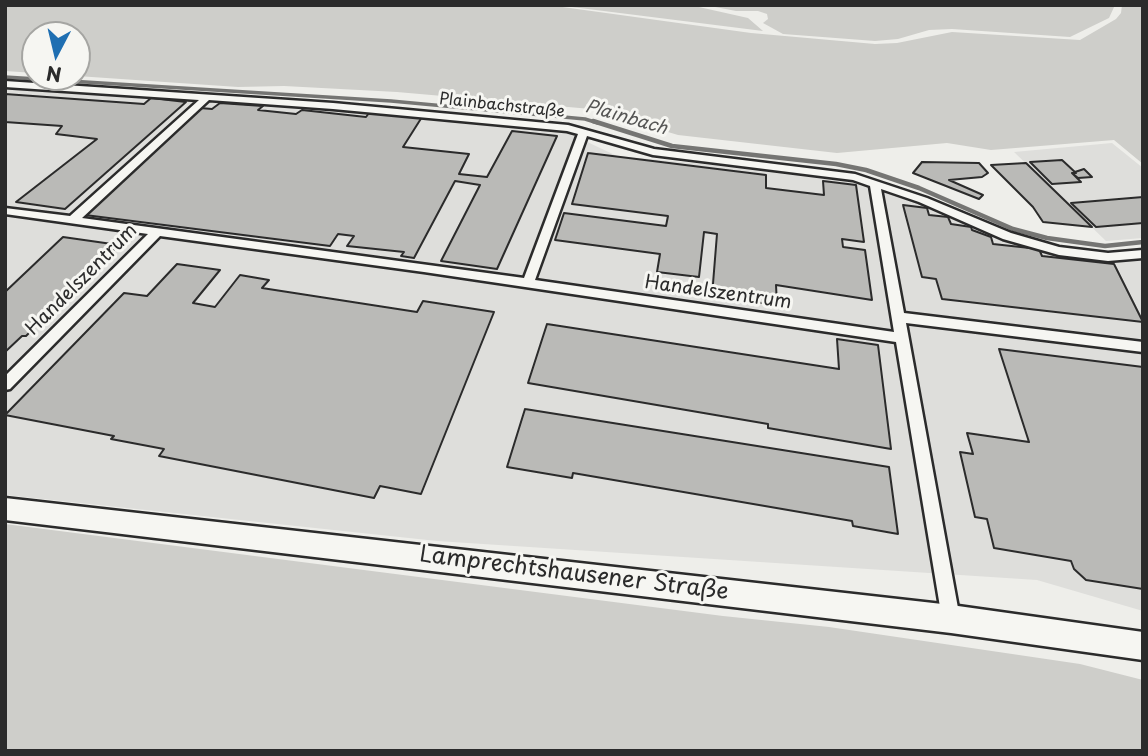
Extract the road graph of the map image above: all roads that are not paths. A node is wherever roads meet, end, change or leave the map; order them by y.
1 (6, 84) edge
2 (207, 97) junction
3 (584, 131) junction
4 (875, 183) junction
5 (5, 212) edge
6 (72, 221) junction
7 (158, 231) junction
8 (1143, 254) edge
9 (528, 283) junction
10 (898, 317) junction
11 (902, 338) junction
12 (1143, 347) edge
13 (5, 385) edge
14 (5, 509) edge
15 (951, 619) junction
16 (1143, 646) edge

1 - 2 street, Plainbachstraße
2 - 3 street, Plainbachstraße
2 - 6 street
3 - 4 street, Plainbachstraße
3 - 9 street
4 - 8 street, Plainbachstraße
4 - 10 street
5 - 6 street, Handelszentrum
6 - 7 street, Handelszentrum
7 - 9 street, Handelszentrum
7 - 13 street, Handelszentrum
9 - 11 street, Handelszentrum
10 - 11 street
10 - 12 street
11 - 15 street
14 - 15 main road, Lamprechtshausener Straße
15 - 16 main road, Lamprechtshausener Straße

